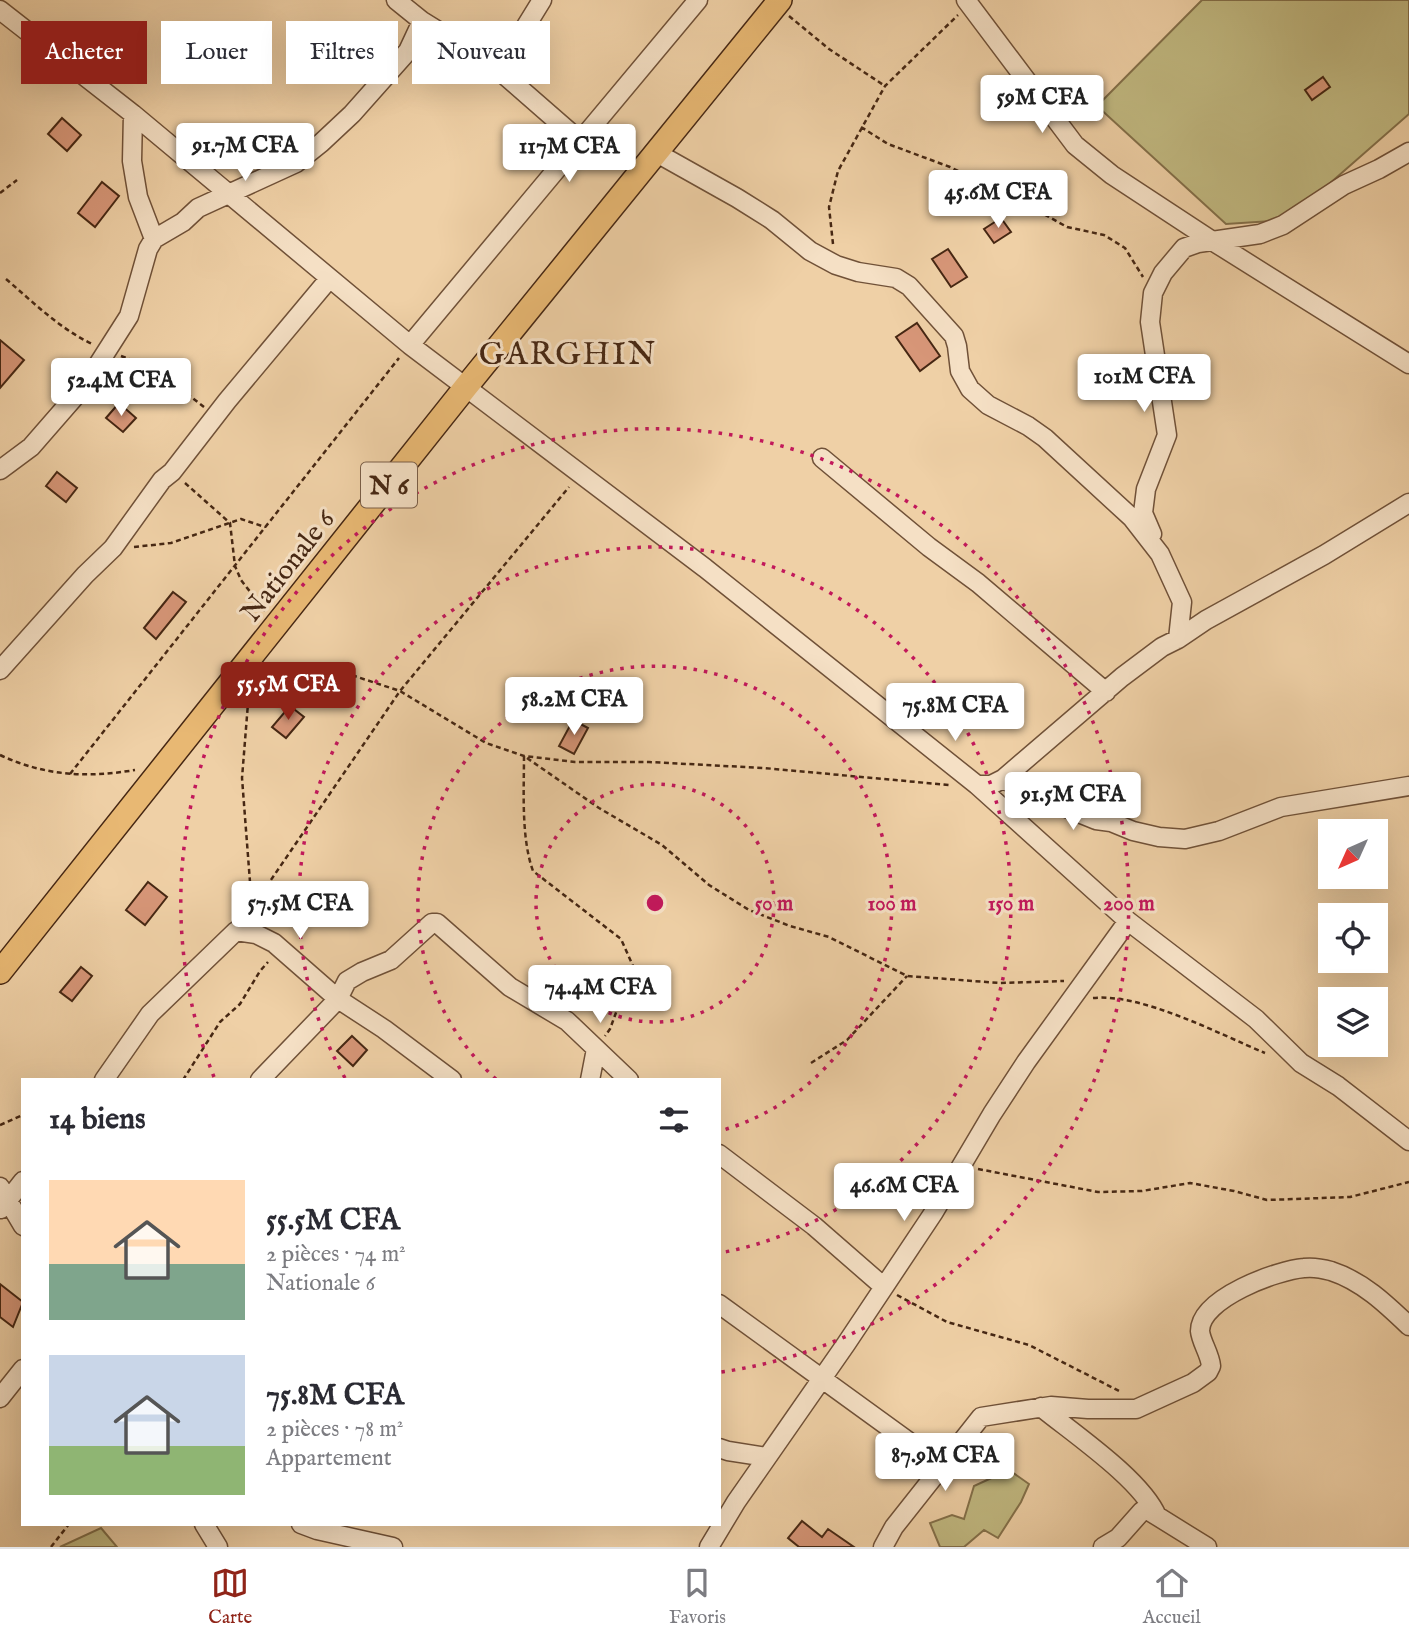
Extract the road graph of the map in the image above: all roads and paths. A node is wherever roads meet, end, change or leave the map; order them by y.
1 (396, 0) edge
2 (542, 0) edge
3 (698, 0) edge
4 (967, 2) edge
5 (778, 3) edge
6 (0, 10) edge
7 (422, 21) edge
8 (529, 21) edge
9 (412, 42) edge
10 (515, 84) edge
11 (885, 86) junction
12 (134, 114) junction
13 (861, 127) junction
14 (580, 141) junction
15 (655, 152) junction
16 (1409, 152) edge
17 (17, 180) dead end
18 (0, 193) edge
19 (228, 193) junction
20 (154, 239) junction
21 (1214, 242) junction
22 (836, 265) junction
23 (329, 279) junction
24 (1153, 293) junction
25 (410, 345) junction
26 (1409, 364) edge
27 (465, 388) junction
28 (822, 458) dead end
29 (0, 470) edge
30 (172, 472) junction
31 (580, 474) junction
32 (1409, 503) edge
33 (230, 523) junction
34 (265, 527) junction
35 (113, 548) junction
36 (1160, 554) junction
37 (235, 566) junction
38 (276, 627) junction
39 (1178, 639) junction
40 (0, 670) edge
41 (240, 679) junction
42 (400, 691) junction
43 (1106, 692) junction
44 (0, 755) edge
45 (524, 756) junction
46 (166, 765) junction
47 (70, 774) junction
48 (1003, 779) junction
49 (977, 785) junction
50 (1409, 786) edge
51 (252, 908) junction
52 (1128, 921) junction
53 (236, 931) junction
54 (281, 951) junction
55 (0, 972) edge
56 (907, 976) junction
57 (1084, 981) junction
58 (338, 999) junction
59 (1069, 1001) junction
60 (596, 1049) junction
61 (1266, 1054) dead end
62 (811, 1063) dead end
63 (105, 1078) edge
64 (184, 1078) edge
65 (262, 1078) edge
66 (449, 1078) edge
67 (590, 1078) edge
68 (627, 1078) edge
69 (21, 1116) edge
70 (0, 1125) edge
71 (1409, 1141) edge
72 (721, 1156) edge
73 (961, 1166) junction
74 (1409, 1182) edge
75 (21, 1183) edge
76 (3, 1199) edge
77 (21, 1223) edge
78 (884, 1287) junction
79 (721, 1305) edge
80 (1409, 1326) edge
81 (21, 1371) edge
82 (822, 1380) junction
83 (1122, 1392) dead end
84 (0, 1398) edge
85 (1041, 1407) junction
86 (721, 1449) edge
87 (767, 1457) junction
88 (941, 1465) junction
89 (1157, 1516) junction
90 (67, 1526) edge
91 (306, 1526) edge
92 (51, 1547) edge
93 (393, 1547) edge
94 (709, 1547) edge
95 (883, 1547) edge
96 (1103, 1547) edge
97 (1207, 1547) edge

1 - 7 street
2 - 8 street
3 - 14 street
4 - 11 path
4 - 21 street
5 - 11 path
5 - 15 main road, Nationale 6 / N 6
6 - 12 street
9 - 19 street
10 - 14 street
11 - 13 path
12 - 19 street
12 - 20 street
13 - 22 path
13 - 24 path
14 - 25 street
15 - 22 street
15 - 27 main road, Nationale 6 / N 6
16 - 21 street
17 - 18 path
19 - 20 street
19 - 23 street
20 - 29 street
21 - 24 street
21 - 26 street
22 - 36 street
23 - 25 street
23 - 30 street
24 - 36 street
25 - 27 street
25 - 34 path
27 - 31 street
27 - 38 main road, Nationale 6 / N 6
28 - 43 street
30 - 33 path
30 - 35 street
31 - 42 path
31 - 49 street
32 - 39 street
33 - 34 path
33 - 35 path
33 - 37 path
34 - 37 path
35 - 40 street
36 - 39 street
37 - 38 path
37 - 47 path
38 - 41 main road, Nationale 6 / N 6
39 - 43 street
41 - 42 path
41 - 46 main road, Nationale 6 / N 6
41 - 51 path
42 - 45 path
42 - 51 path
43 - 48 street
44 - 47 path
45 - 49 path
45 - 56 path
45 - 60 path
46 - 47 path
46 - 55 main road, Nationale 6 / N 6
48 - 49 street
48 - 50 street
49 - 52 street
51 - 53 path
52 - 57 street
52 - 71 street
53 - 54 street
53 - 63 street
54 - 58 street
54 - 64 path
56 - 57 path
56 - 62 path
57 - 59 street
58 - 60 street
58 - 65 street
58 - 66 street
59 - 61 path
59 - 73 street
60 - 67 street
60 - 68 street
69 - 70 path
72 - 78 street
73 - 74 path
73 - 78 street
75 - 76 street
76 - 77 street
78 - 82 street
78 - 83 path
79 - 82 street
80 - 85 street
81 - 84 street
82 - 87 street
82 - 88 street
85 - 88 street
85 - 89 street
86 - 87 street
87 - 94 street
88 - 95 street
89 - 96 street
89 - 97 street
90 - 92 path
91 - 93 street

